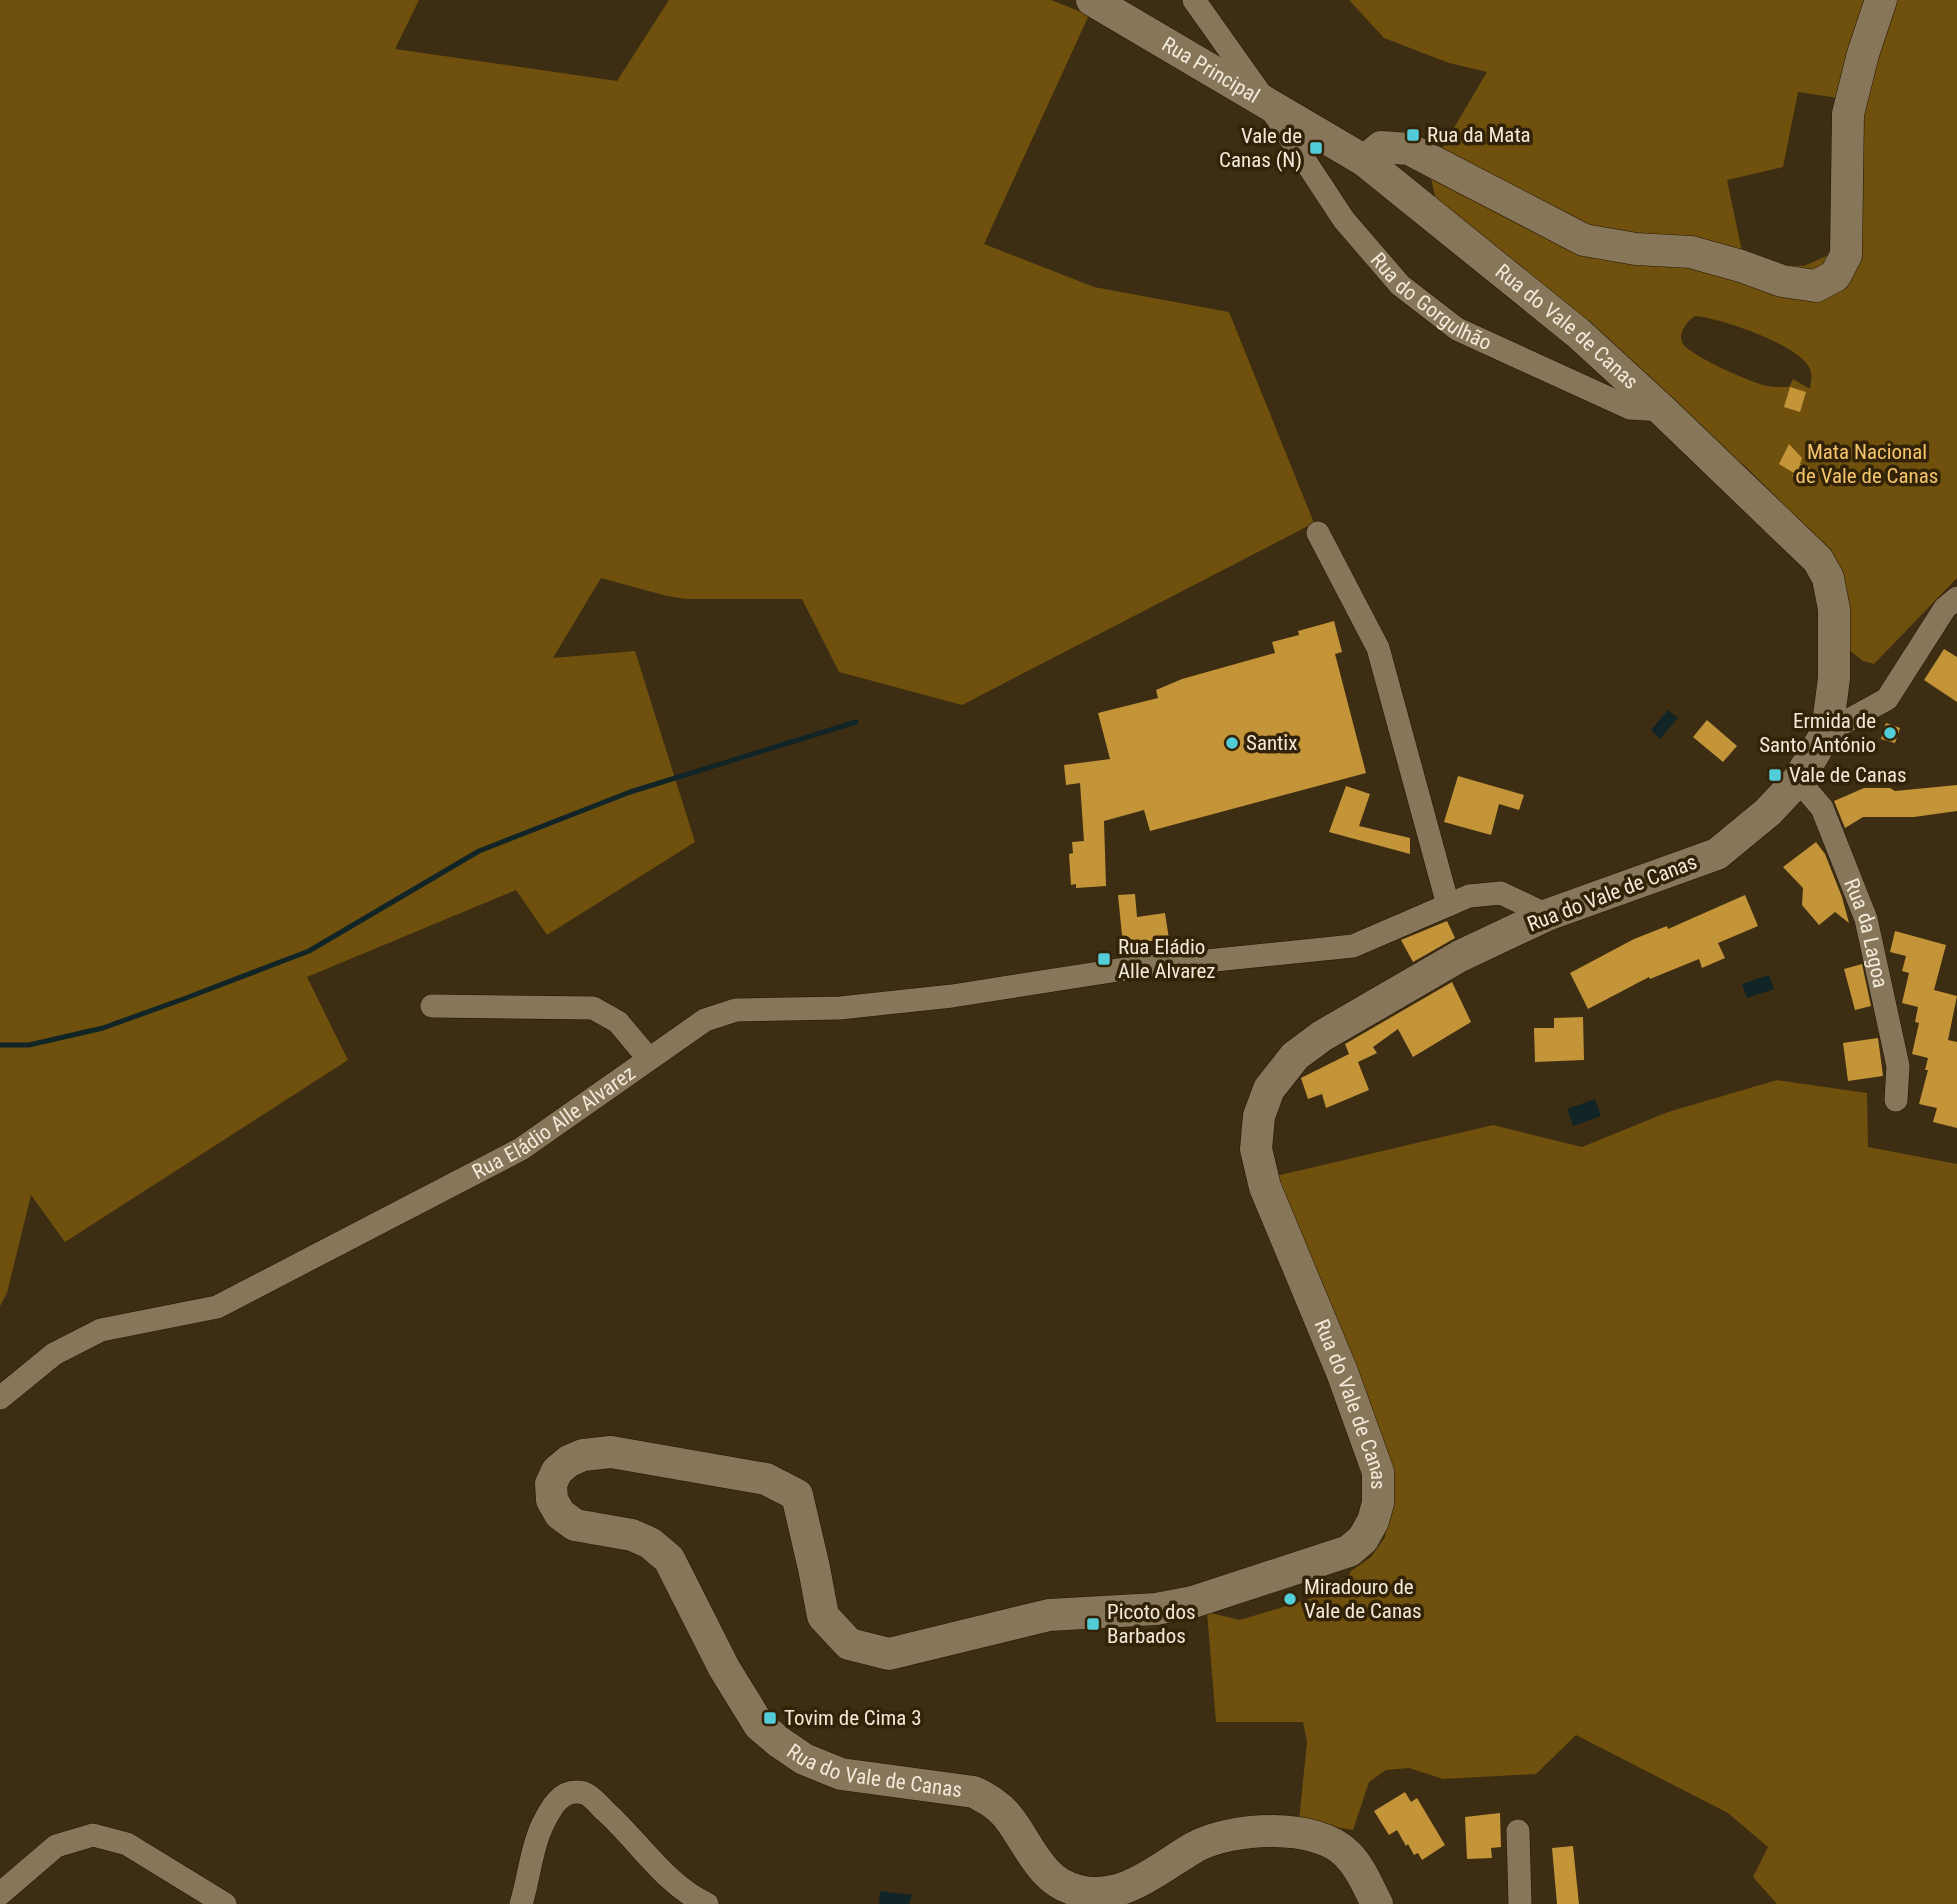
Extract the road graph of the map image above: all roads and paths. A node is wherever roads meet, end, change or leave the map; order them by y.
1 (1092, 0) edge
2 (1194, 0) edge
3 (1881, 0) edge
4 (1267, 103) junction
5 (1365, 161) junction
6 (1662, 410) junction
7 (1318, 533) dead end
8 (1957, 598) edge
9 (1827, 732) junction
10 (1798, 780) junction
11 (1448, 905) junction
12 (1547, 915) junction
13 (432, 1006) dead end
14 (649, 1059) junction
15 (1896, 1100) dead end
16 (0, 1398) edge
17 (1518, 1831) dead end
18 (0, 1894) edge
19 (225, 1904) edge
20 (522, 1904) edge
21 (707, 1904) edge
22 (1377, 1904) edge
23 (1520, 1904) edge

1 - 4 street, Rua Principal
2 - 4 street, Rua do Gorgulhão
3 - 5 street
4 - 5 street, Rua Principal
4 - 6 street, Rua do Gorgulhão
5 - 6 street, Rua do Vale de Canas
6 - 9 street, Rua do Vale de Canas
7 - 11 street
8 - 9 street
9 - 10 street, Rua do Vale de Canas
10 - 12 street, Rua do Vale de Canas
10 - 15 street, Rua da Lagoa
11 - 12 street, Rua Eládio Alle Alvarez
11 - 14 street, Rua Eládio Alle Alvarez
12 - 22 street, Rua do Vale de Canas
13 - 14 street
14 - 16 street, Rua Eládio Alle Alvarez
17 - 23 street
18 - 19 street
20 - 21 street

